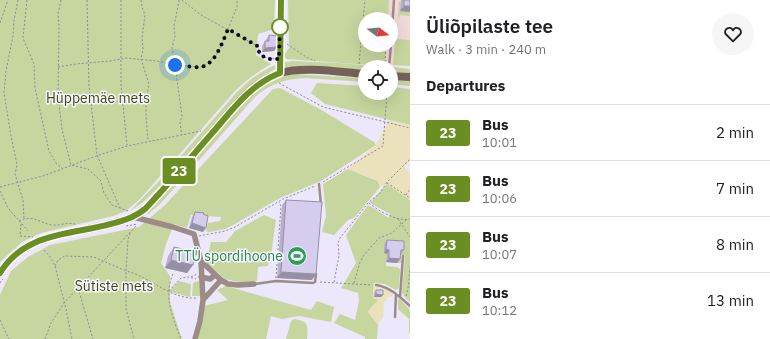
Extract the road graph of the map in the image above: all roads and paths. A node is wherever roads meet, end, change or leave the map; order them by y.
1 (8, 0) edge
2 (18, 0) edge
3 (27, 0) edge
4 (61, 0) edge
5 (87, 0) edge
6 (121, 0) edge
7 (141, 0) edge
8 (179, 0) edge
9 (182, 0) edge
10 (237, 0) edge
11 (281, 0) edge
12 (365, 0) edge
13 (394, 0) edge
14 (393, 12) edge
15 (0, 23) edge
16 (228, 29) junction
17 (287, 44) dead end
18 (141, 59) junction
19 (279, 59) junction
20 (120, 60) junction
21 (359, 60) edge
22 (315, 61) dead end
23 (88, 63) junction
24 (175, 65) junction
25 (58, 67) junction
26 (280, 73) junction
27 (358, 74) edge
28 (398, 76) edge
29 (410, 77) edge
30 (279, 83) dead end
31 (387, 100) edge
32 (385, 122) junction
33 (410, 128) edge
34 (201, 131) dead end
35 (182, 136) junction
36 (148, 141) junction
37 (127, 146) junction
38 (97, 155) junction
39 (410, 159) edge
40 (71, 165) junction
41 (62, 169) junction
42 (387, 182) junction
43 (18, 183) junction
44 (319, 184) junction
45 (0, 187) edge
46 (410, 189) edge
47 (0, 191) edge
48 (406, 195) junction
49 (410, 198) edge
50 (278, 201) junction
51 (368, 203) junction
52 (120, 208) junction
53 (320, 210) edge
54 (135, 218) junction
55 (397, 218) junction
56 (24, 219) junction
57 (410, 219) edge
58 (406, 220) junction
59 (19, 221) junction
60 (21, 223) junction
61 (402, 224) junction
62 (78, 225) dead end
63 (122, 227) dead end
64 (28, 231) dead end
65 (131, 232) junction
66 (194, 236) junction
67 (34, 237) dead end
68 (410, 237) edge
69 (44, 250) dead end
70 (404, 256) dead end
71 (103, 261) junction
72 (201, 261) junction
73 (55, 266) junction
74 (410, 267) edge
75 (126, 270) junction
76 (173, 274) dead end
77 (216, 274) junction
78 (316, 274) edge
79 (2, 276) edge
80 (201, 276) junction
81 (189, 277) junction
82 (221, 280) junction
83 (276, 281) junction
84 (315, 282) junction
85 (334, 282) junction
86 (0, 283) edge
87 (354, 283) junction
88 (254, 284) joint
89 (376, 285) joint
90 (78, 288) junction
91 (168, 292) junction
92 (396, 293) junction
93 (400, 297) junction
94 (203, 298) junction
95 (404, 300) junction
96 (64, 303) junction
97 (410, 306) edge
98 (395, 317) dead end
99 (0, 320) edge
100 (9, 339) edge
101 (45, 339) edge
102 (72, 339) edge
103 (93, 339) edge
104 (134, 339) edge
105 (180, 339) edge
106 (195, 339) edge

1 - 15 path
2 - 43 path
3 - 41 path
4 - 25 path
5 - 23 path
6 - 20 path
7 - 18 path
8 - 24 path
9 - 16 path
10 - 16 path
11 - 19 street
12 - 21 path
13 - 14 lane
16 - 19 path
16 - 24 path
17 - 22 path
18 - 20 path
18 - 24 path
18 - 36 path
19 - 26 street
20 - 23 path
20 - 37 path
23 - 25 path
23 - 38 path
24 - 35 path
25 - 40 path
26 - 27 main road
26 - 54 main road
28 - 29 main road
30 - 32 path
31 - 32 path
32 - 33 path
32 - 44 path
34 - 35 path
35 - 36 path
36 - 37 path
37 - 38 path
38 - 40 path
38 - 52 path
39 - 42 path
40 - 41 path
40 - 52 path
41 - 43 path
42 - 48 path
42 - 51 path
43 - 45 path
43 - 56 path
44 - 50 path
44 - 53 lane
46 - 48 path
47 - 59 path
48 - 49 path
50 - 66 path
50 - 83 path
51 - 55 path
51 - 85 path
52 - 54 path
54 - 63 path
54 - 65 path
54 - 66 street
54 - 79 main road
55 - 58 path
55 - 61 path
56 - 59 path
56 - 62 path
57 - 58 path
58 - 61 path
59 - 60 path
60 - 64 path
60 - 67 path
61 - 68 path
61 - 87 path
65 - 71 path
65 - 75 path
66 - 72 street
69 - 73 path
70 - 93 lane
71 - 73 path
71 - 75 path
71 - 90 path
72 - 77 street
72 - 80 street
73 - 96 path
74 - 95 path
75 - 91 path
75 - 104 path
76 - 91 path
77 - 80 street
77 - 82 street
78 - 84 lane
79 - 86 path
80 - 81 path
80 - 81 path
80 - 94 street
81 - 91 path
82 - 88 street
82 - 94 street
83 - 84 lane
83 - 88 lane
84 - 85 path
85 - 87 path
87 - 89 path
89 - 92 lane
90 - 96 path
90 - 103 path
91 - 94 path
91 - 105 path
92 - 93 lane
92 - 98 lane
93 - 95 lane
94 - 106 street
95 - 97 lane
96 - 101 path
96 - 102 path
99 - 100 path

